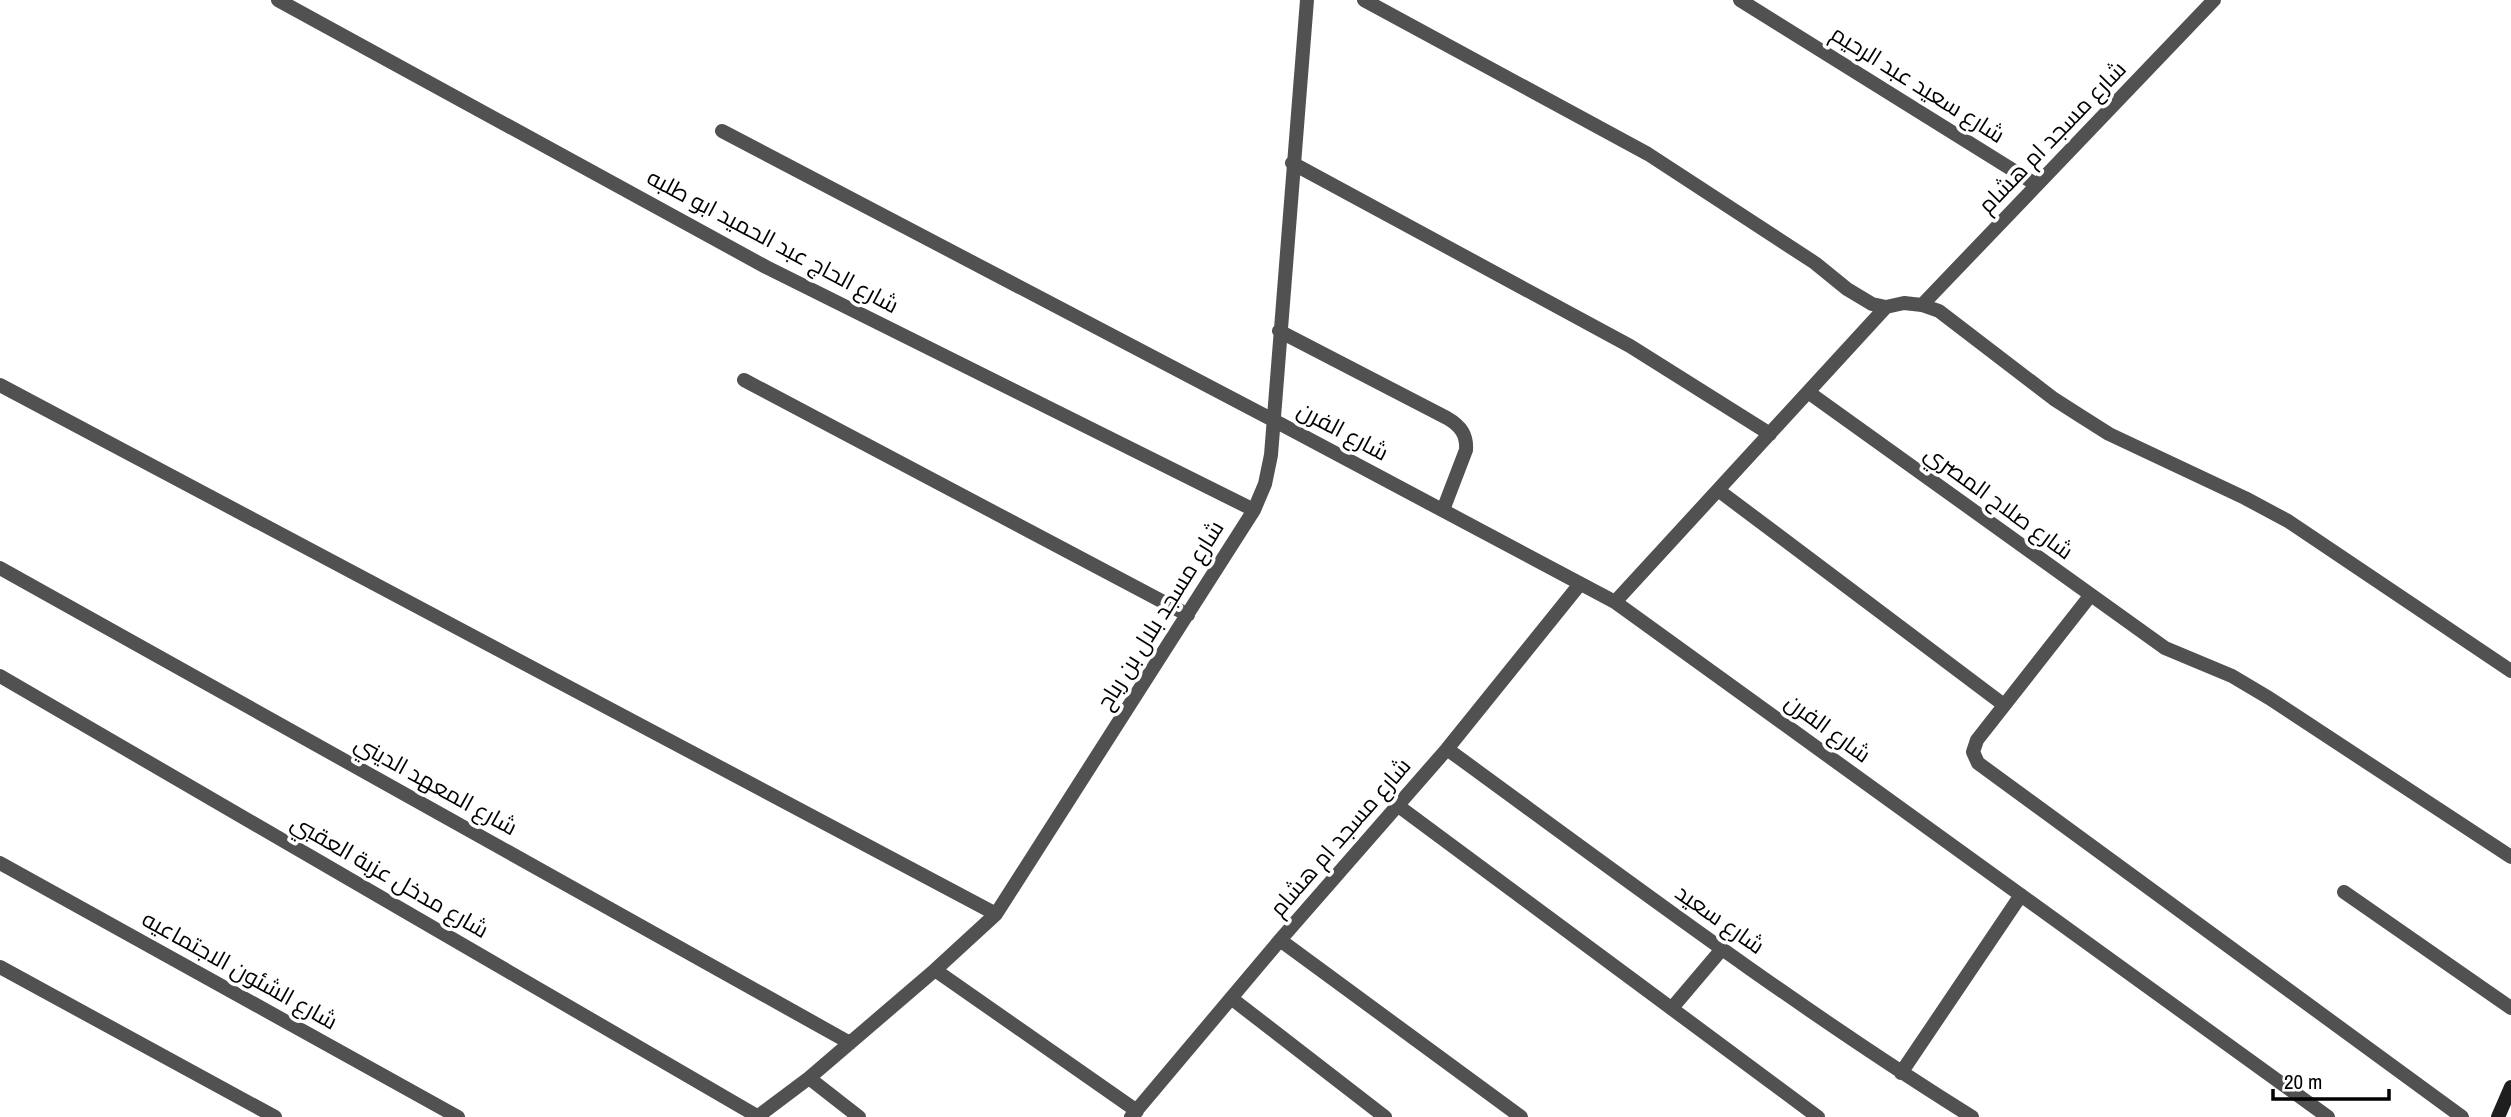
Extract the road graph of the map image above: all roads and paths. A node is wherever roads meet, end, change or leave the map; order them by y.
1 (278, 0) edge
2 (1307, 0) edge
3 (1364, 0) edge
4 (1740, 0) edge
5 (2214, 0) edge
6 (722, 131) dead end
7 (1292, 163) junction
8 (2037, 185) junction
9 (1922, 305) junction
10 (1886, 307) junction
11 (1279, 331) junction
12 (744, 380) dead end
13 (0, 385) edge
14 (1808, 392) junction
15 (1273, 419) junction
16 (1770, 434) junction
17 (1718, 490) junction
18 (1254, 510) junction
19 (1443, 510) junction
20 (0, 568) edge
21 (1580, 584) junction
22 (2090, 596) junction
23 (1615, 603) junction
24 (1188, 615) junction
25 (2511, 671) edge
26 (0, 676) edge
27 (2004, 705) junction
28 (1447, 750) junction
29 (1398, 804) junction
30 (2511, 857) edge
31 (0, 863) edge
32 (2344, 892) dead end
33 (2021, 895) junction
34 (996, 914) junction
35 (1280, 940) junction
36 (1722, 949) junction
37 (0, 967) edge
38 (936, 970) junction
39 (1231, 998) junction
40 (1672, 1008) junction
41 (2511, 1008) edge
42 (850, 1042) junction
43 (1901, 1073) junction
44 (809, 1078) junction
45 (2511, 1087) edge
46 (1134, 1114) edge
47 (275, 1117) edge
48 (458, 1117) edge
49 (757, 1117) edge
50 (859, 1117) edge
51 (1385, 1117) edge
52 (1521, 1117) edge
53 (1818, 1117) edge
54 (1972, 1117) edge
55 (2328, 1117) edge
56 (2462, 1117) edge
57 (2498, 1117) edge

1 - 18 street, شارع الحاج عبد الحميد ابو طلبه
2 - 7 street, شارع مسجد بلال بن رباح
3 - 10 street
4 - 8 street, شارع سعيد عبد الرحيم
5 - 8 street, شارع مسجد ام هشام
6 - 15 street, شارع الفرن
7 - 11 street, شارع مسجد بلال بن رباح
7 - 16 street
8 - 9 street, شارع مسجد ام هشام
9 - 10 street
9 - 25 street
10 - 14 street
11 - 15 street, شارع مسجد بلال بن رباح
11 - 19 street
12 - 24 street
13 - 34 street
14 - 16 street
14 - 22 street, شارع صلاح المصري
15 - 18 street, شارع مسجد بلال بن رباح
15 - 19 street, شارع الفرن
16 - 17 street
17 - 23 street
17 - 27 street
18 - 24 street, شارع مسجد بلال بن رباح
19 - 21 street, شارع الفرن
20 - 42 street, شارع المعهد الديني
21 - 23 street, شارع الفرن
21 - 28 street, شارع مسجد ام هشام
22 - 27 street
22 - 30 street, شارع صلاح المصري
23 - 33 street, شارع الفرن
24 - 34 street, شارع مسجد بلال بن رباح
26 - 49 street, شارع مدخل عزبة العقبي
27 - 56 street
28 - 29 street, شارع مسجد ام هشام
28 - 36 street, شارع سعيد
29 - 35 street, شارع مسجد ام هشام
29 - 40 street
31 - 48 street, شارع الشئون الاجتماعيه
32 - 41 street
33 - 43 street
33 - 55 street, شارع الفرن
34 - 38 street, شارع مسجد بلال بن رباح
35 - 39 street, شارع مسجد ام هشام
35 - 52 street
36 - 40 street
36 - 43 street, شارع سعيد
37 - 47 street
38 - 42 street, شارع مسجد بلال بن رباح
38 - 46 street
39 - 46 street, شارع مسجد ام هشام
39 - 51 street
40 - 53 street
42 - 44 street, شارع مسجد بلال بن رباح
43 - 54 street, شارع سعيد
44 - 49 street, شارع مسجد بلال بن رباح
44 - 50 street
45 - 57 street

